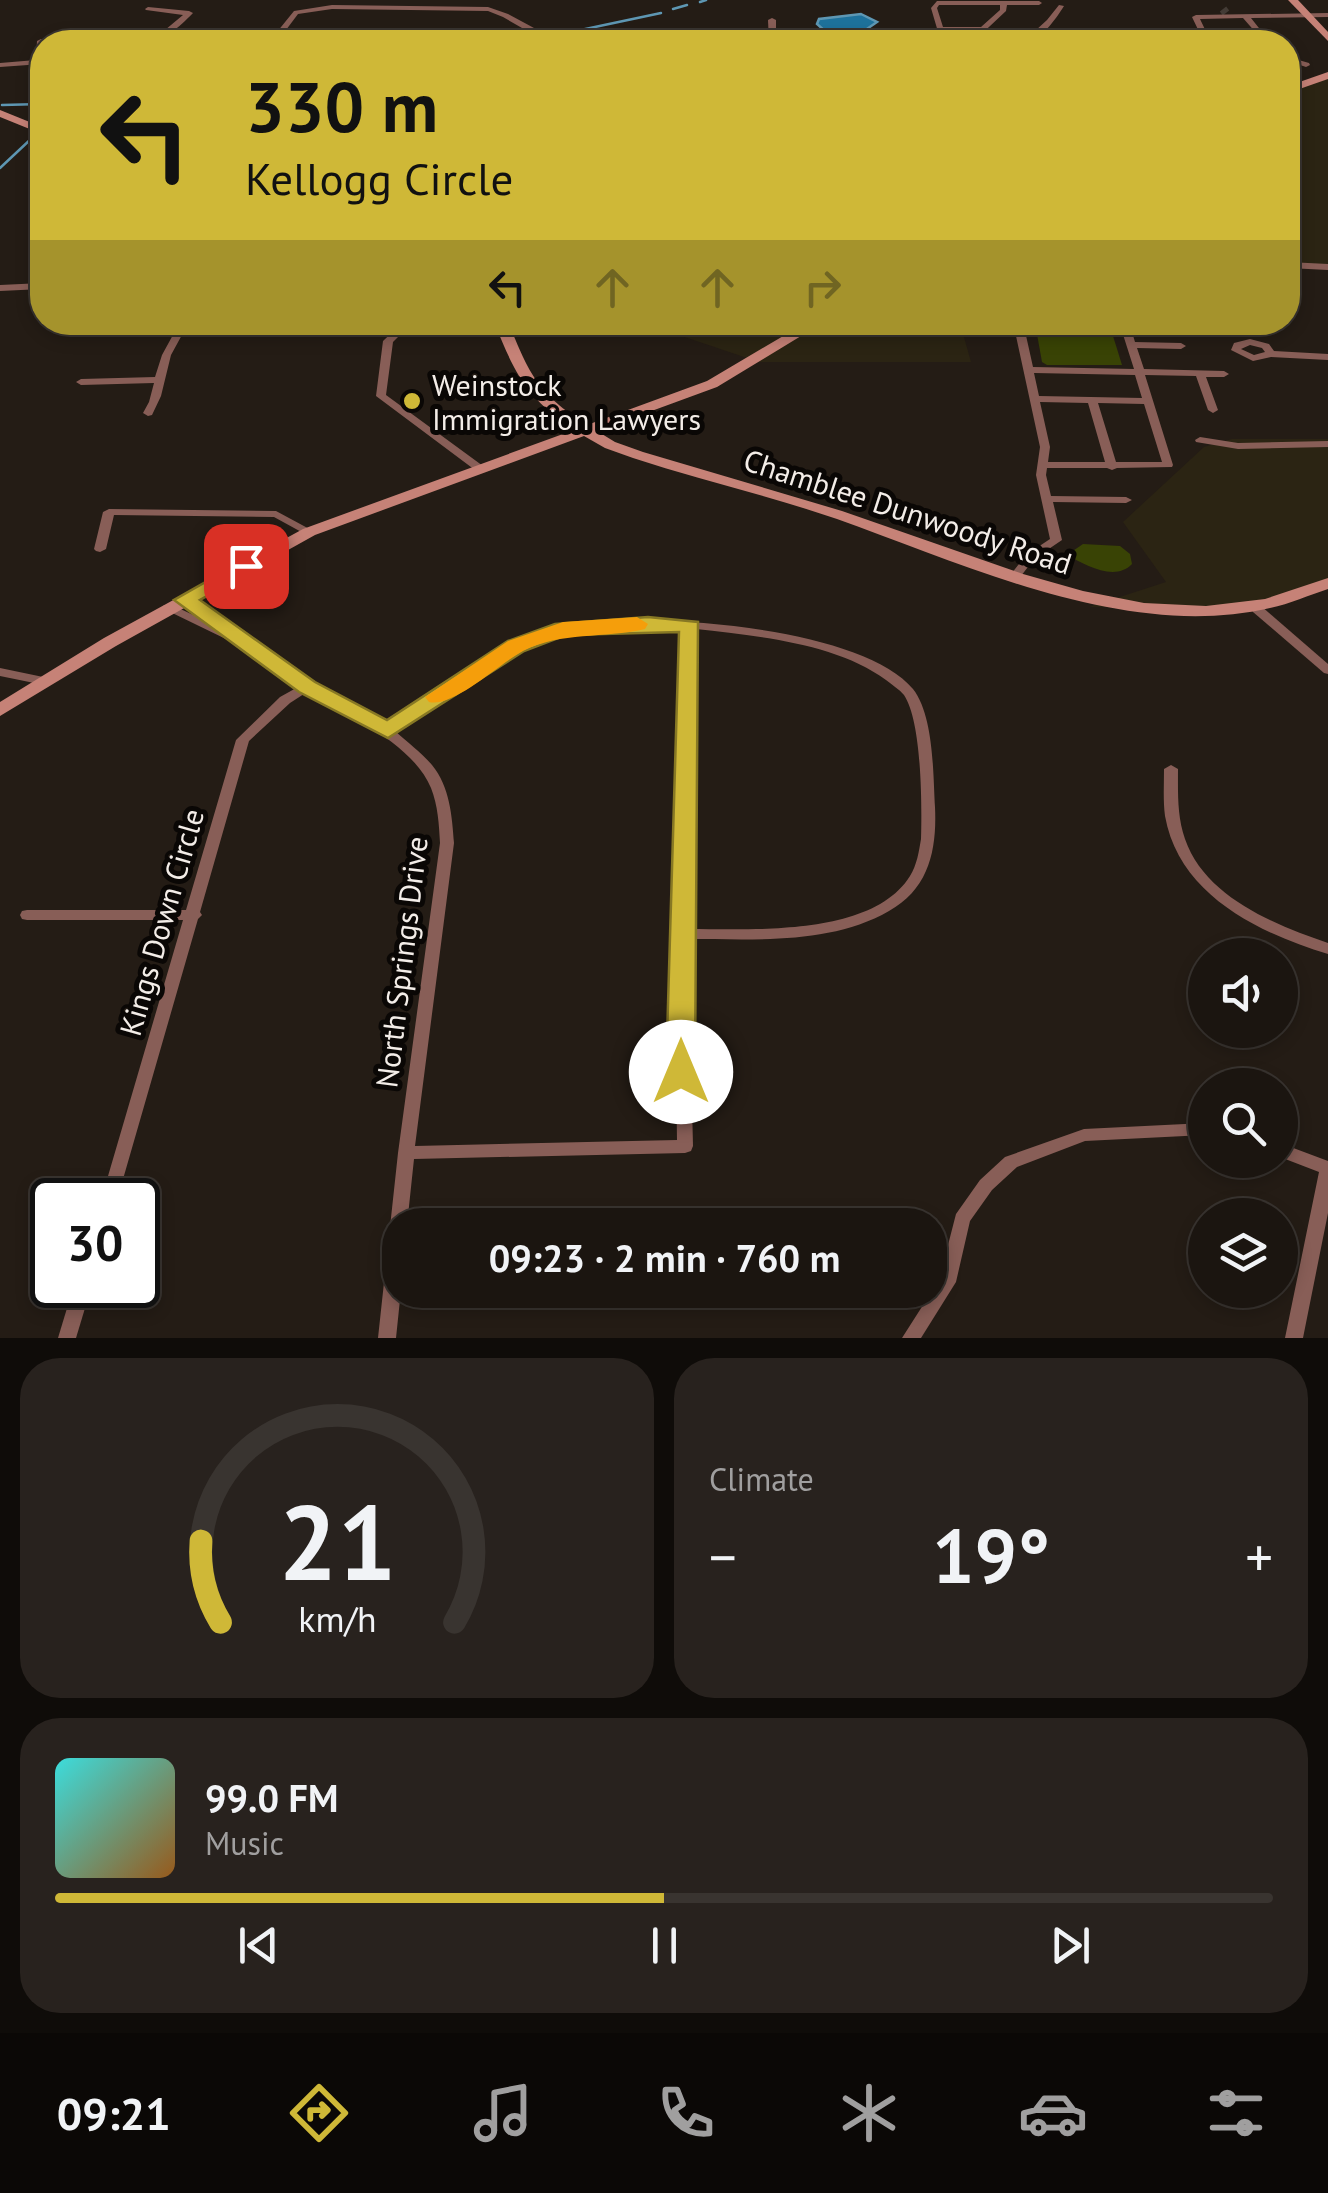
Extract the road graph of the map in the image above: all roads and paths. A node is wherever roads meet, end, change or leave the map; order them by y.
1 (1292, 0) edge
2 (1003, 2) junction
3 (1039, 3) dead end
4 (1317, 3) dead end
5 (1061, 6) dead end
6 (148, 9) dead end
7 (1328, 15) edge
8 (1246, 16) junction
9 (1304, 16) junction
10 (772, 20) dead end
11 (984, 28) joint
12 (940, 29) joint
13 (170, 30) edge
14 (283, 30) edge
15 (523, 30) edge
16 (773, 30) edge
17 (1040, 30) edge
18 (1201, 30) edge
19 (1257, 30) edge
20 (1328, 38) edge
21 (30, 63) edge
22 (1300, 63) edge
23 (0, 65) edge
24 (1306, 65) dead end
25 (1328, 76) edge
26 (1300, 86) edge
27 (0, 114) edge
28 (30, 125) edge
29 (1300, 266) edge
30 (1328, 267) edge
31 (30, 287) edge
32 (0, 288) edge
33 (177, 335) edge
34 (394, 335) edge
35 (506, 335) edge
36 (798, 335) edge
37 (1020, 335) edge
38 (1129, 335) edge
39 (1132, 344) junction
40 (1181, 346) dead end
41 (1271, 354) dead end
42 (1328, 358) edge
43 (1027, 370) junction
44 (1139, 373) junction
45 (1200, 374) junction
46 (1224, 374) dead end
47 (159, 380) junction
48 (80, 382) dead end
49 (1034, 399) junction
50 (1092, 400) junction
51 (1150, 401) junction
52 (1214, 410) dead end
53 (148, 413) dead end
54 (561, 413) junction
55 (630, 415) junction
56 (585, 431) junction
57 (1200, 440) dead end
58 (1328, 444) edge
59 (538, 449) junction
60 (622, 449) junction
61 (1044, 464) junction
62 (1112, 467) junction
63 (479, 468) junction
64 (1047, 500) junction
65 (1120, 500) dead end
66 (309, 532) junction
67 (100, 549) dead end
68 (1017, 574) junction
69 (1328, 583) edge
70 (176, 604) junction
71 (1257, 609) junction
72 (690, 626) junction
73 (1328, 670) edge
74 (0, 672) edge
75 (44, 682) junction
76 (307, 687) junction
77 (0, 710) edge
78 (388, 730) junction
79 (1171, 769) dead end
80 (27, 915) dead end
81 (195, 916) junction
82 (681, 934) junction
83 (1328, 949) edge
84 (1188, 1126) edge
85 (406, 1153) junction
86 (1298, 1157) edge
87 (1328, 1169) edge
88 (116, 1178) edge
89 (76, 1308) edge
90 (67, 1338) edge
91 (388, 1338) edge
92 (911, 1338) edge
93 (1294, 1338) edge

1 - 9 street
2 - 3 street
2 - 11 street
2 - 12 street
4 - 7 street
5 - 17 street
6 - 13 street
7 - 9 street
8 - 9 street
8 - 18 street
8 - 19 street
9 - 20 street
10 - 16 street
11 - 12 street
14 - 15 street
21 - 23 street
22 - 24 street
25 - 26 street
27 - 28 street
29 - 30 street
31 - 32 street
33 - 47 street
34 - 63 street
35 - 54 street, Chamblee Dunwoody Road
36 - 55 street
37 - 43 street
38 - 39 street
39 - 40 street
39 - 44 street
41 - 42 street
43 - 44 street
43 - 49 street
44 - 45 street
44 - 51 street
45 - 46 street
45 - 52 street
47 - 48 street
47 - 53 street
49 - 50 street
49 - 61 street
50 - 51 street
50 - 62 street
51 - 62 street
54 - 55 street
54 - 56 street, Chamblee Dunwoody Road
54 - 59 street
55 - 56 street
55 - 60 street
56 - 59 street
56 - 60 street, Chamblee Dunwoody Road
57 - 58 street
59 - 60 street
59 - 63 street
60 - 68 street, Chamblee Dunwoody Road
61 - 62 street
61 - 64 street
63 - 66 street
64 - 65 street
64 - 68 street
66 - 67 street
66 - 70 street
68 - 71 street, Chamblee Dunwoody Road
69 - 71 street, Chamblee Dunwoody Road
70 - 75 street
70 - 76 street, North Springs Drive
71 - 73 street
72 - 78 street
72 - 82 street
72 - 82 street
74 - 75 street
75 - 77 street
76 - 78 street, North Springs Drive
76 - 81 street, Kings Down Circle
78 - 85 street, North Springs Drive
79 - 83 street
80 - 81 street
81 - 88 street, Kings Down Circle
82 - 85 street
84 - 92 street
85 - 91 street, North Springs Drive
86 - 87 street
87 - 93 street
89 - 90 street

